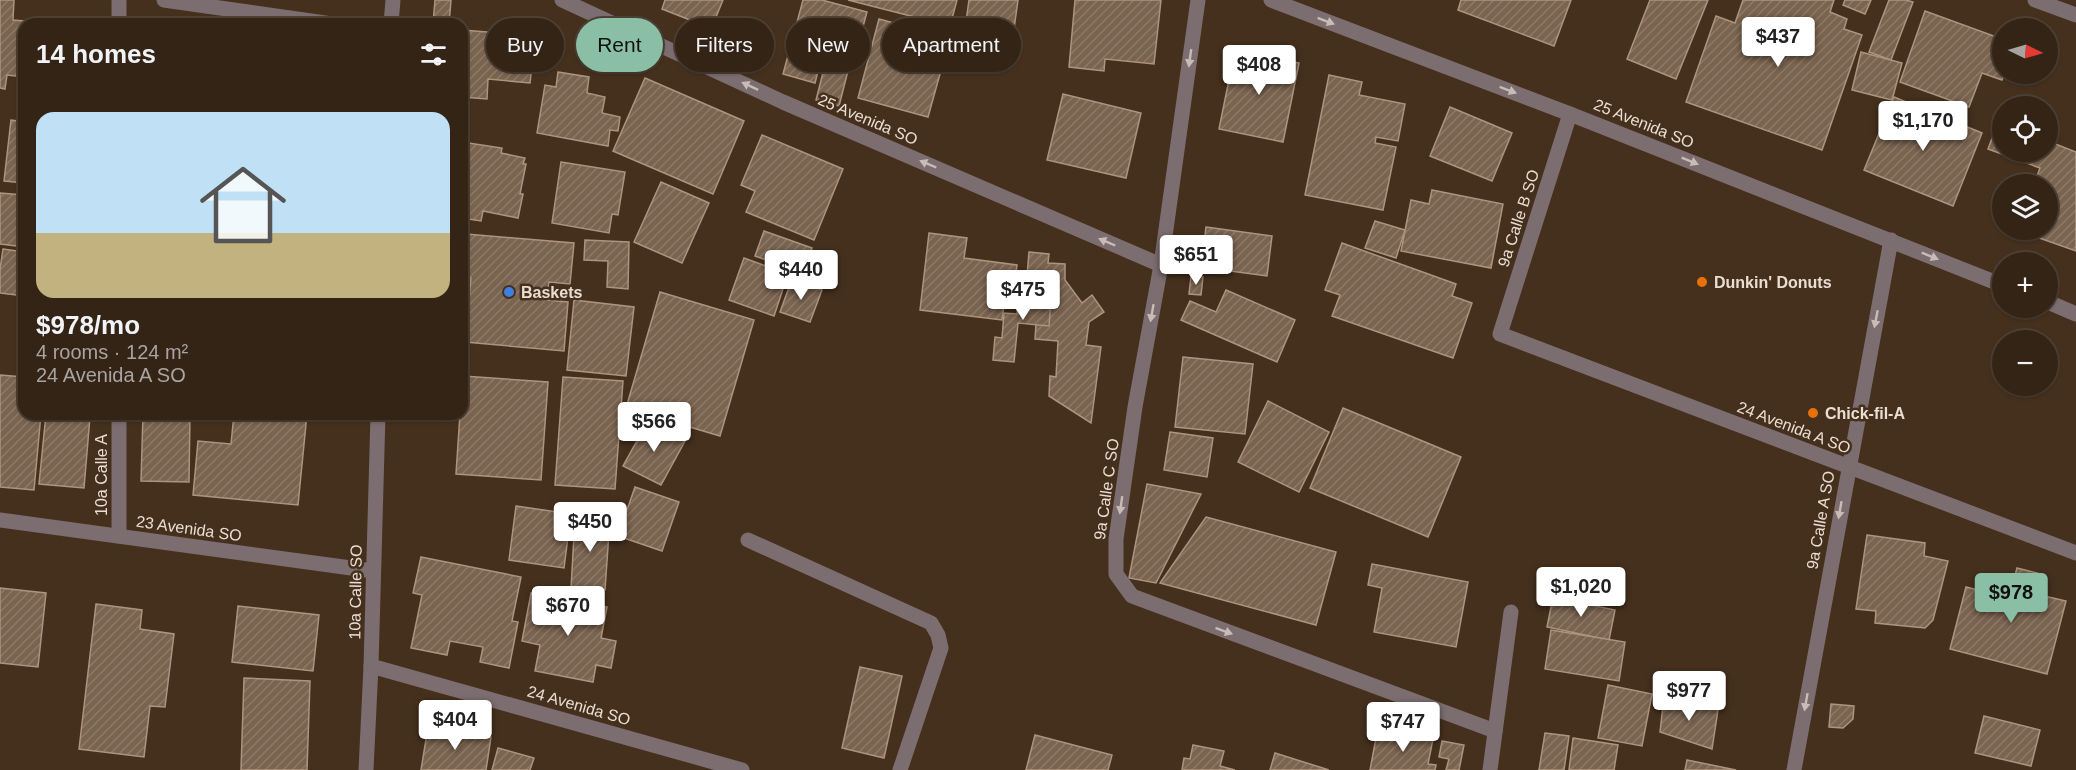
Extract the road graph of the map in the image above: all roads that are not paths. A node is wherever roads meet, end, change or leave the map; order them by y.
1 (119, 0) edge
2 (164, 0) edge
3 (393, 0) edge
4 (562, 0) edge
5 (1198, 0) edge
6 (1271, 0) edge
7 (2035, 0) edge
8 (2076, 15) edge
9 (119, 18) edge
10 (290, 18) edge
11 (392, 18) edge
12 (1570, 114) junction
13 (1891, 240) junction
14 (1161, 265) junction
15 (1992, 281) edge
16 (2058, 307) edge
17 (2076, 314) edge
18 (1500, 334) joint
19 (119, 420) edge
20 (378, 420) edge
21 (1848, 466) junction
22 (0, 520) edge
23 (119, 536) junction
24 (748, 540) dead end
25 (2076, 553) edge
26 (374, 571) junction
27 (1511, 612) dead end
28 (371, 666) junction
29 (1495, 732) junction
30 (366, 770) edge
31 (742, 770) edge
32 (900, 770) edge
33 (1490, 770) edge
34 (1794, 770) edge

1 - 9 street
2 - 10 street
3 - 11 street
14 -> 4 street, 25 Avenida SO
5 -> 14 street, 9a Calle C SO
6 -> 12 street, 25 Avenida SO
7 - 8 street
12 -> 13 street, 25 Avenida SO
12 - 18 street, 9a Calle B SO
13 -> 15 street, 25 Avenida SO
13 -> 21 street, 9a Calle A SO
14 -> 29 street, 9a Calle C SO
16 - 17 street
18 - 21 street, 24 Avenida A SO
19 - 23 street, 10a Calle A
20 - 26 street, 10a Calle SO
21 - 25 street, 24 Avenida A SO
21 -> 34 street, 9a Calle A SO
22 - 23 street, 23 Avenida SO
23 - 26 street, 23 Avenida SO
24 - 32 street
26 - 28 street, 10a Calle SO
27 - 29 street
28 - 30 street, 10a Calle SO
28 - 31 street, 24 Avenida SO
29 - 33 street

